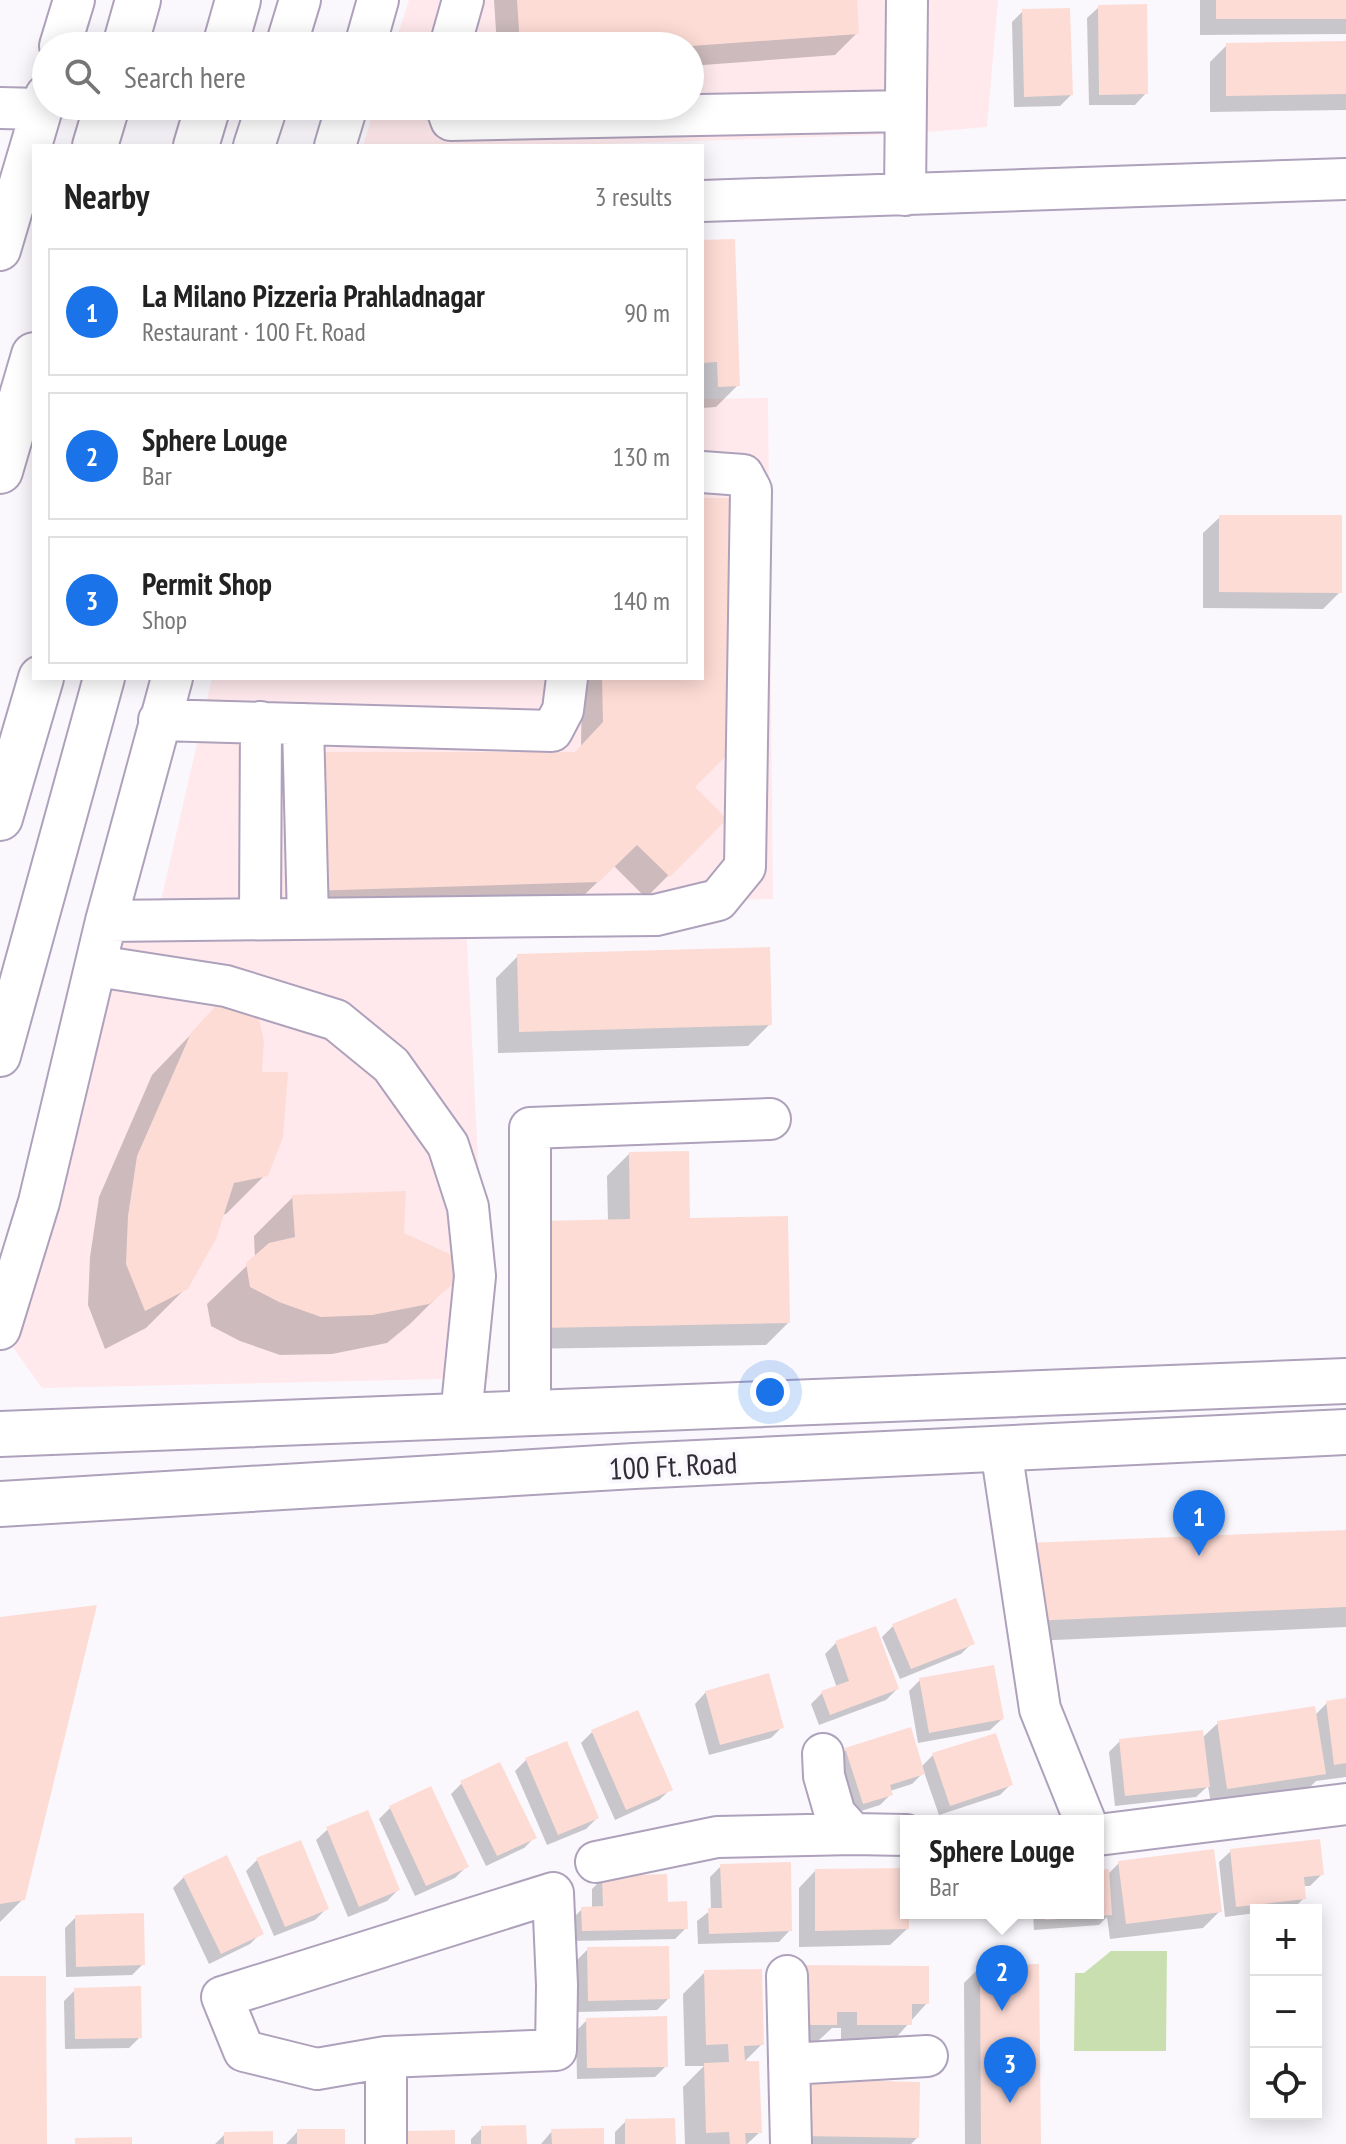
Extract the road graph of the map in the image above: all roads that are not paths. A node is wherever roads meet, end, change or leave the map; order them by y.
1 (74, 0) edge
2 (138, 0) edge
3 (238, 0) edge
4 (300, 0) edge
5 (378, 0) edge
6 (463, 0) edge
7 (907, 0) edge
8 (64, 32) edge
9 (129, 32) edge
10 (229, 32) edge
11 (290, 32) edge
12 (369, 32) edge
13 (454, 32) edge
14 (32, 104) edge
15 (0, 108) edge
16 (905, 111) junction
17 (704, 115) edge
18 (39, 120) edge
19 (103, 120) edge
20 (204, 120) edge
21 (262, 120) edge
22 (343, 120) edge
23 (96, 144) edge
24 (197, 144) edge
25 (255, 144) edge
26 (336, 144) edge
27 (1346, 179) edge
28 (905, 195) junction
29 (704, 201) edge
30 (0, 250) edge
31 (32, 362) edge
32 (0, 471) edge
33 (704, 472) edge
34 (40, 680) edge
35 (103, 680) edge
36 (171, 680) edge
37 (567, 680) edge
38 (159, 720) junction
39 (261, 722) junction
40 (303, 724) junction
41 (0, 818) edge
42 (260, 919) junction
43 (308, 919) junction
44 (106, 921) junction
45 (97, 966) junction
46 (0, 1056) edge
47 (770, 1119) dead end
48 (0, 1329) edge
49 (1346, 1381) edge
50 (530, 1413) junction
51 (461, 1416) junction
52 (1346, 1432) edge
53 (0, 1434) edge
54 (1001, 1449) junction
55 (0, 1504) edge
56 (823, 1754) dead end
57 (1346, 1804) edge
58 (1083, 1815) edge
59 (853, 1834) junction
60 (1104, 1834) edge
61 (900, 1835) edge
62 (596, 1862) dead end
63 (787, 1976) dead end
64 (927, 2056) dead end
65 (386, 2057) junction
66 (789, 2064) junction
67 (386, 2144) edge
68 (791, 2144) edge

1 - 8 street
2 - 9 main road
3 - 10 main road
4 - 11 street
5 - 12 street
6 - 13 street
7 - 16 street
14 - 15 street
16 - 17 street
16 - 28 street
18 - 30 street
19 - 23 main road
20 - 24 main road
21 - 25 street
22 - 26 street
27 - 28 street
28 - 29 street
31 - 32 main road
33 - 43 street
34 - 41 main road
35 - 46 street
36 - 38 street
37 - 40 street
38 - 39 street
38 - 44 street
39 - 40 street
39 - 42 street
40 - 43 street
42 - 43 street
42 - 44 street
44 - 45 street
45 - 48 street
45 - 51 street
47 - 50 street
49 - 50 main road, 100 Ft. Road
50 - 51 main road, 100 Ft. Road
51 - 53 main road, 100 Ft. Road
52 - 54 main road, 100 Ft. Road
54 - 55 main road, 100 Ft. Road
54 - 58 street
56 - 59 street
57 - 60 street
59 - 61 street
59 - 62 street
63 - 66 street
64 - 66 street
65 - 65 street
65 - 67 street
66 - 68 street

